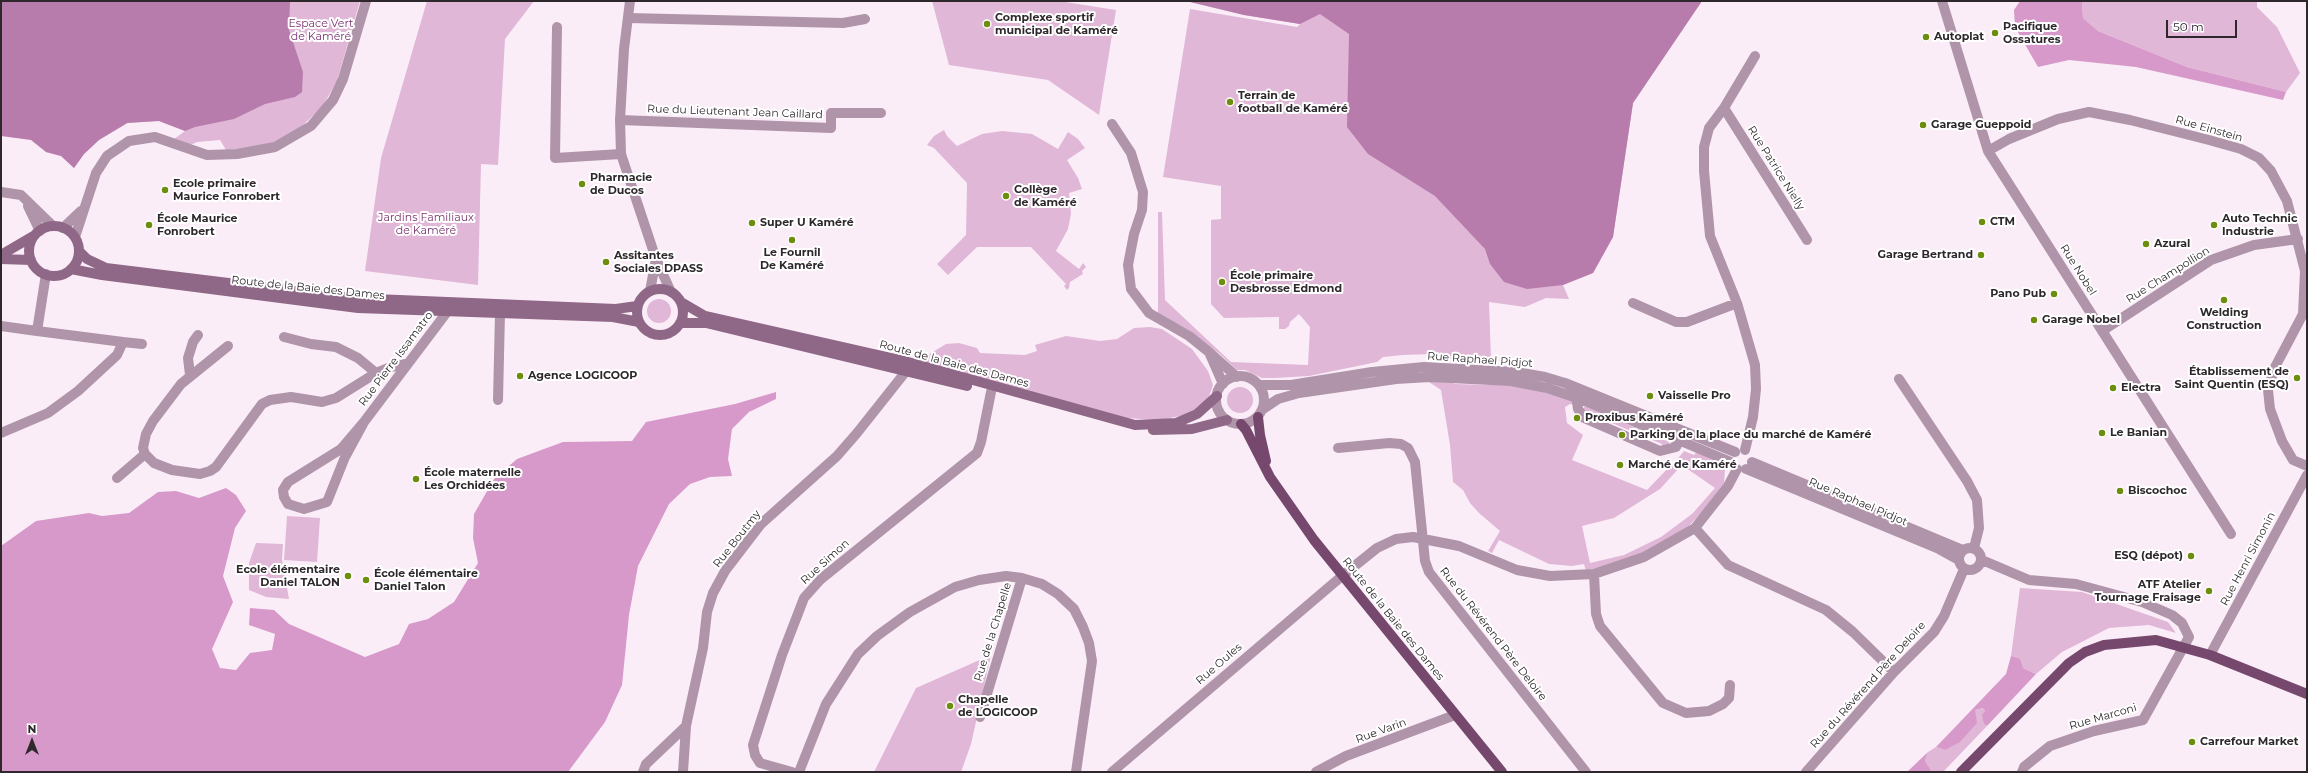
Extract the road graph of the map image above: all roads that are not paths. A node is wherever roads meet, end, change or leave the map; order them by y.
1 (366, 1) edge
2 (630, 1) edge
3 (1942, 1) edge
4 (628, 18) junction
5 (865, 19) dead end
6 (557, 28) dead end
7 (1755, 56) dead end
8 (1724, 108) junction
9 (881, 113) dead end
10 (620, 120) junction
11 (1112, 124) dead end
12 (1988, 151) junction
13 (621, 154) junction
14 (1, 192) edge
15 (24, 199) junction
16 (84, 208) junction
17 (58, 227) junction
18 (37, 233) junction
19 (75, 237) junction
20 (2298, 239) junction
21 (1807, 240) dead end
22 (79, 251) junction
23 (1, 255) edge
24 (1, 259) edge
25 (656, 259) junction
26 (31, 260) junction
27 (71, 269) junction
28 (46, 274) junction
29 (650, 291) junction
30 (671, 292) junction
31 (681, 302) junction
32 (1633, 303) dead end
33 (1737, 303) junction
34 (637, 306) junction
35 (447, 312) junction
36 (500, 313) junction
37 (639, 322) junction
38 (680, 323) junction
39 (1, 326) edge
40 (38, 331) junction
41 (2102, 331) junction
42 (198, 335) dead end
43 (284, 337) dead end
44 (123, 342) junction
45 (142, 344) dead end
46 (228, 346) dead end
47 (1209, 352) junction
48 (405, 364) junction
49 (907, 370) junction
50 (376, 373) junction
51 (190, 375) junction
52 (1237, 377) junction
53 (1899, 379) dead end
54 (1223, 384) junction
55 (1259, 385) junction
56 (991, 392) junction
57 (1582, 395) junction
58 (1217, 396) junction
59 (498, 400) dead end
60 (1260, 413) junction
61 (1227, 420) junction
62 (364, 422) junction
63 (1241, 424) junction
64 (1, 433) edge
65 (1679, 441) junction
66 (1338, 448) dead end
67 (145, 454) junction
68 (1741, 461) junction
69 (2307, 466) edge
70 (2307, 474) edge
71 (1270, 477) junction
72 (117, 478) dead end
73 (1695, 528) junction
74 (2231, 534) dead end
75 (1424, 538) junction
76 (1974, 548) junction
77 (1963, 550) junction
78 (1959, 560) junction
79 (1982, 560) junction
80 (1964, 569) junction
81 (1594, 574) junction
82 (1342, 576) junction
83 (1022, 578) junction
84 (2185, 647) junction
85 (2210, 655) junction
86 (1894, 672) junction
87 (1730, 685) dead end
88 (2307, 694) edge
89 (1456, 715) junction
90 (980, 717) dead end
91 (686, 726) junction
92 (643, 772) edge
93 (683, 772) edge
94 (792, 772) edge
95 (799, 772) edge
96 (1076, 772) edge
97 (1112, 772) edge
98 (1316, 772) edge
99 (1502, 772) edge
100 (1586, 772) edge
101 (1806, 772) edge
102 (1961, 772) edge
103 (2022, 772) edge

1 - 16 street
2 - 4 street
3 - 12 street, Rue Nobel
4 - 5 street
4 - 10 street
6 - 13 street
7 - 8 street
8 - 21 street, Rue Patrice Nielly
8 - 33 street
9 - 10 street, Rue du Lieutenant Jean Caillard
10 - 13 street
11 - 47 street
12 - 20 street, Rue Einstein
12 - 41 street, Rue Nobel
13 - 25 street
14 - 15 street
15 - 17 street
15 - 18 street
16 - 17 street
16 - 19 street
17 - 18 main road
17 - 19 main road
18 - 23 main road
18 - 26 main road
19 - 22 main road
20 - 41 street, Rue Champollion
20 - 69 street, Rue Einstein
22 - 27 main road
22 - 34 main road, Route de la Baie des Dames
24 - 26 main road
25 - 29 street
25 - 30 street
26 - 28 main road
27 - 28 main road
27 - 35 main road, Route de la Baie des Dames
28 - 40 street
29 - 30 main road
29 - 34 main road
30 - 31 main road
31 - 38 main road
31 - 58 main road, Route de la Baie des Dames
32 - 33 street
33 - 68 street
34 - 37 main road
35 - 36 main road, Route de la Baie des Dames
35 - 48 street, Rue Pierre Issamatro
36 - 37 main road, Route de la Baie des Dames
36 - 59 street
37 - 38 main road
38 - 49 main road, Route de la Baie des Dames
39 - 40 street
40 - 44 street
41 - 74 street, Rue Nobel
42 - 51 street
43 - 50 street
44 - 45 street
44 - 64 street
46 - 51 street
47 - 52 street
47 - 54 street
48 - 50 street
48 - 62 street, Rue Pierre Issamatro
49 - 56 main road, Route de la Baie des Dames
49 - 91 street, Rue Boutmy
50 - 67 street
51 - 67 street
52 - 54 street
52 - 55 street
53 - 76 street
54 - 58 street
55 - 57 street, Rue Raphael Pidjot
55 - 60 street
56 - 61 main road, Route de la Baie des Dames
56 - 94 street, Rue Simon
57 - 60 street, Rue Raphael Pidjot
57 - 65 street, Rue Raphael Pidjot
57 - 65 street
57 - 68 street, Rue Raphael Pidjot
58 - 61 street
60 - 63 street
60 - 71 main road, Route de la Baie des Dames
61 - 63 street
62 - 62 street, Rue Pierre Issamatro
63 - 71 main road, Route de la Baie des Dames
65 - 68 street, Rue Raphael Pidjot
66 - 75 street, Rue du Révérend Père Deloire
67 - 72 street
68 - 73 street
68 - 77 street, Rue Raphael Pidjot
68 - 78 street, Rue Raphael Pidjot
70 - 85 street, Rue Henri Simonin
71 - 82 main road, Route de la Baie des Dames
73 - 81 street
73 - 86 street
75 - 81 street
75 - 82 street
75 - 100 street, Rue du Révérend Père Deloire
76 - 77 street
76 - 79 street
77 - 78 street
78 - 80 street
79 - 80 street
79 - 84 street
80 - 86 street, Rue du Révérend Père Deloire
81 - 87 street
82 - 89 main road, Route de la Baie des Dames
82 - 97 street, Rue Oules
83 - 90 street, Rue de la Chapelle
83 - 95 street
83 - 96 street
84 - 85 main road
84 - 102 main road
84 - 103 street, Rue Marconi
85 - 88 main road
86 - 101 street, Rue du Révérend Père Deloire
89 - 98 street, Rue Varin
89 - 99 main road, Route de la Baie des Dames
91 - 92 street
91 - 93 street, Rue Boutmy

